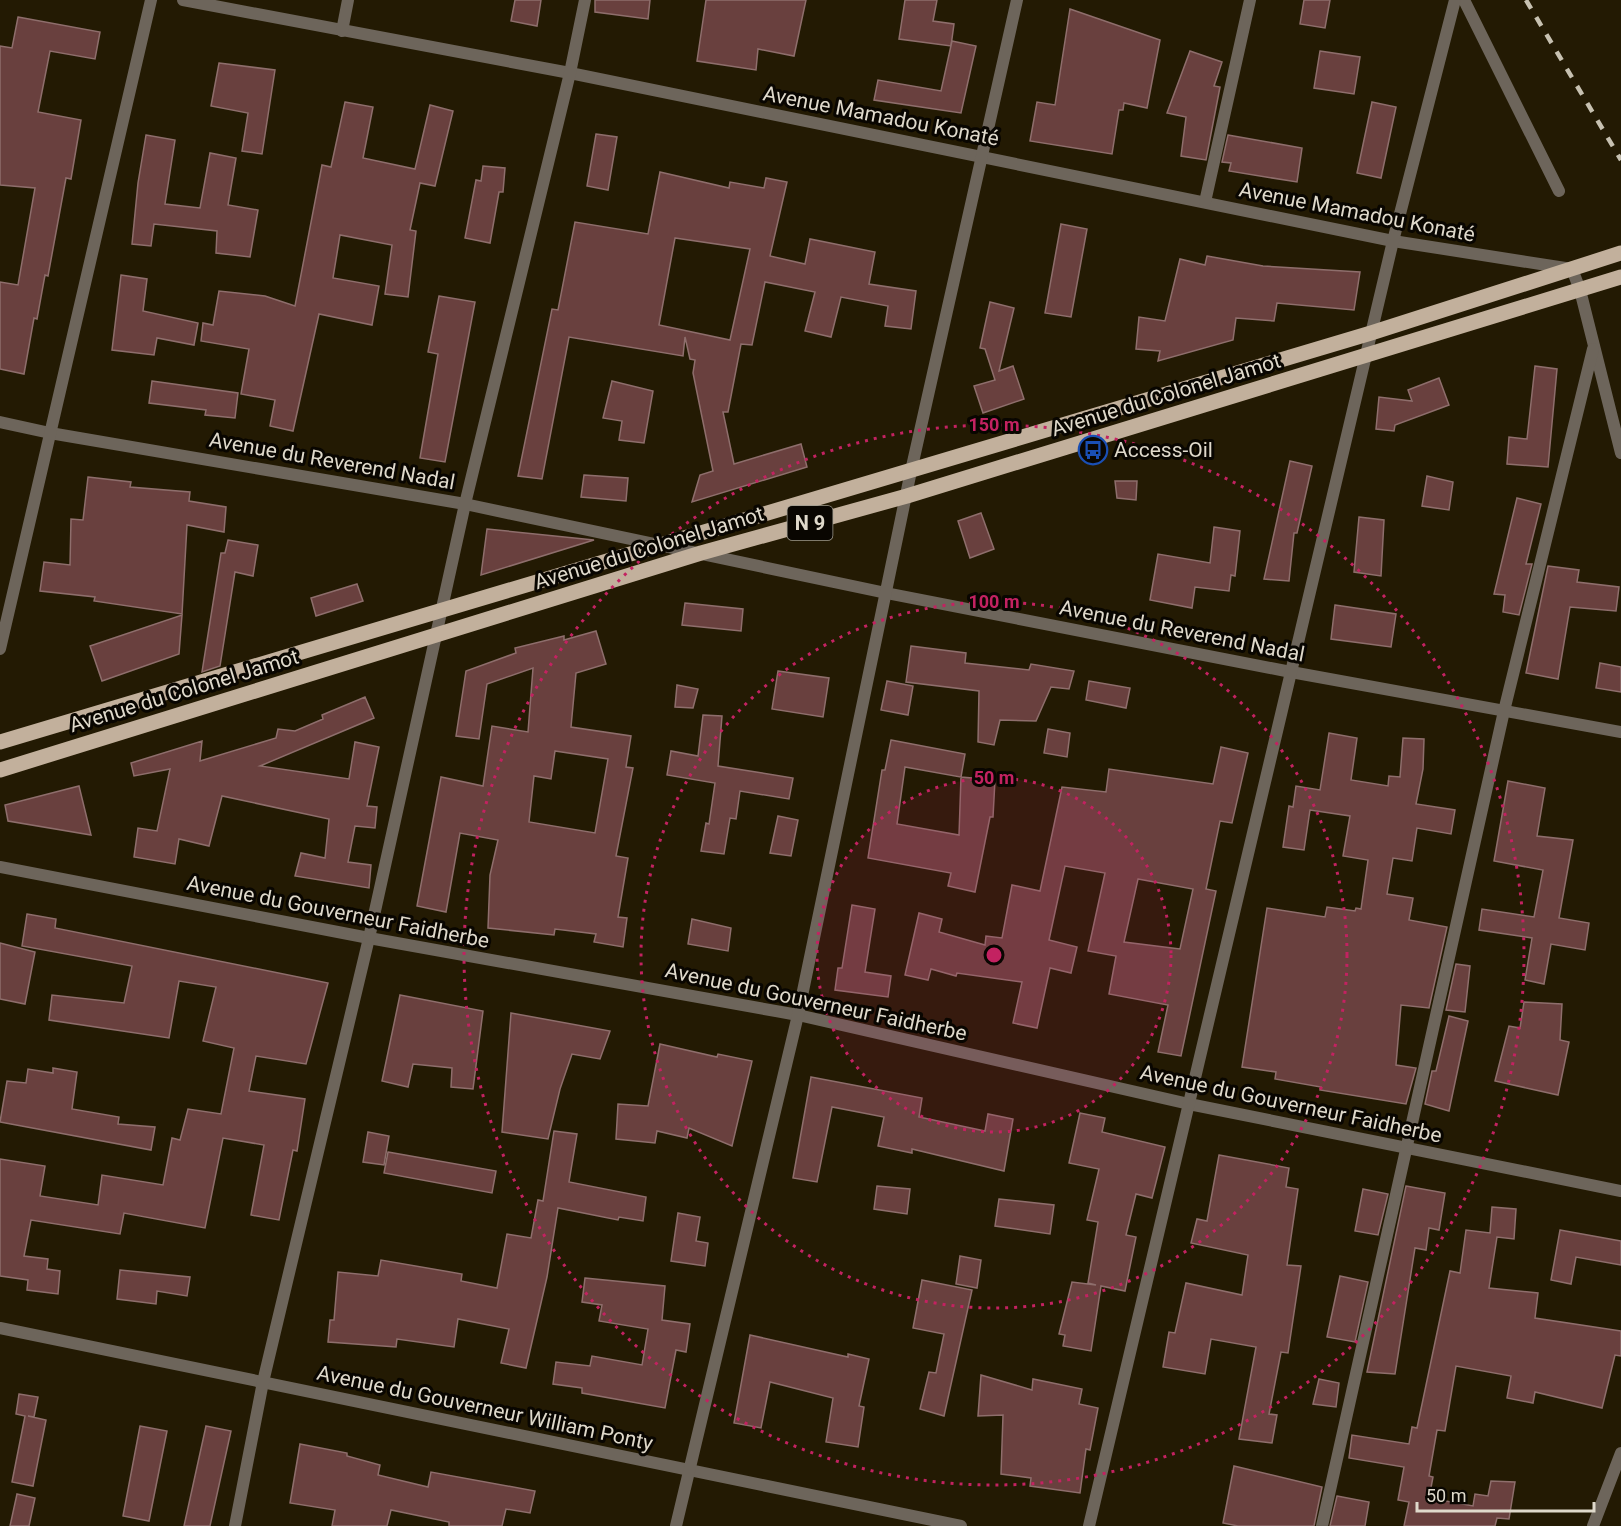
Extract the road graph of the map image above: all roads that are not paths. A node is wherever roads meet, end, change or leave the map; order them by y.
1 (151, 0) edge
2 (183, 0) edge
3 (348, 0) edge
4 (585, 0) edge
5 (1017, 0) edge
6 (1250, 0) edge
7 (1455, 0) edge
8 (1464, 0) edge
9 (342, 32) junction
10 (570, 73) junction
11 (982, 156) junction
12 (1559, 191) dead end
13 (1205, 202) junction
14 (1393, 241) junction
15 (1621, 253) edge
16 (1572, 269) junction
17 (1621, 277) edge
18 (1580, 290) junction
19 (1371, 333) junction
20 (1593, 348) junction
21 (1366, 357) junction
22 (0, 422) edge
23 (50, 434) junction
24 (1621, 453) edge
25 (911, 471) junction
26 (907, 496) junction
27 (465, 504) junction
28 (657, 545) junction
29 (701, 552) junction
30 (886, 593) junction
31 (440, 612) junction
32 (435, 635) junction
33 (0, 649) edge
34 (1291, 672) junction
35 (1504, 711) junction
36 (1621, 732) edge
37 (0, 742) edge
38 (0, 770) edge
39 (0, 867) edge
40 (369, 938) junction
41 (798, 1015) junction
42 (1189, 1104) junction
43 (1406, 1148) junction
44 (1621, 1191) edge
45 (0, 1329) edge
46 (263, 1382) junction
47 (1621, 1453) edge
48 (688, 1470) junction
49 (234, 1526) edge
50 (676, 1526) edge
51 (961, 1526) edge
52 (1089, 1526) edge
53 (1322, 1526) edge
54 (1593, 1526) edge

1 - 23 street
2 - 9 street, Avenue Mamadou Konaté
3 - 9 street
4 - 10 street
5 - 11 street
6 - 13 street
7 - 14 street
8 - 12 street
9 - 10 street, Avenue Mamadou Konaté
10 - 11 street, Avenue Mamadou Konaté
10 - 27 street
11 - 13 street, Avenue Mamadou Konaté
11 - 25 street
13 - 14 street, Avenue Mamadou Konaté
14 - 16 street, Avenue Mamadou Konaté
14 - 19 street
15 - 16 main road, Avenue du Colonel Jamot / N 9
16 - 18 street
16 - 19 main road, Avenue du Colonel Jamot / N 9
17 - 18 main road, Avenue du Colonel Jamot / N 9
18 - 20 street
18 - 21 main road, Avenue du Colonel Jamot / N 9
19 - 21 street
19 - 25 main road, Avenue du Colonel Jamot / N 9
20 - 24 street
20 - 35 street
21 - 26 main road, Avenue du Colonel Jamot / N 9
21 - 34 street
22 - 23 street, Avenue du Reverend Nadal
23 - 27 street, Avenue du Reverend Nadal
23 - 33 street
25 - 26 street
25 - 28 main road, Avenue du Colonel Jamot / N 9
26 - 29 main road, Avenue du Colonel Jamot / N 9
26 - 30 street
27 - 28 street, Avenue du Reverend Nadal
27 - 31 street
28 - 29 street, Avenue du Reverend Nadal
28 - 31 main road, Avenue du Colonel Jamot / N 9
29 - 30 street, Avenue du Reverend Nadal
29 - 32 main road, Avenue du Colonel Jamot / N 9
30 - 34 street, Avenue du Reverend Nadal
30 - 41 street
31 - 32 street
31 - 37 main road, Avenue du Colonel Jamot / N 9
32 - 38 main road, Avenue du Colonel Jamot / N 9
32 - 40 street
34 - 35 street, Avenue du Reverend Nadal
34 - 42 street
35 - 36 street, Avenue du Reverend Nadal
35 - 43 street
39 - 40 street, Avenue du Gouverneur Faidherbe
40 - 41 street, Avenue du Gouverneur Faidherbe
40 - 46 street
41 - 42 street, Avenue du Gouverneur Faidherbe
41 - 48 street
42 - 43 street, Avenue du Gouverneur Faidherbe
42 - 52 street
43 - 44 street, Avenue du Gouverneur Faidherbe
43 - 53 street
45 - 46 street, Avenue du Gouverneur William Ponty
46 - 48 street, Avenue du Gouverneur William Ponty
46 - 49 street
47 - 54 street
48 - 50 street
48 - 51 street, Avenue du Gouverneur William Ponty

